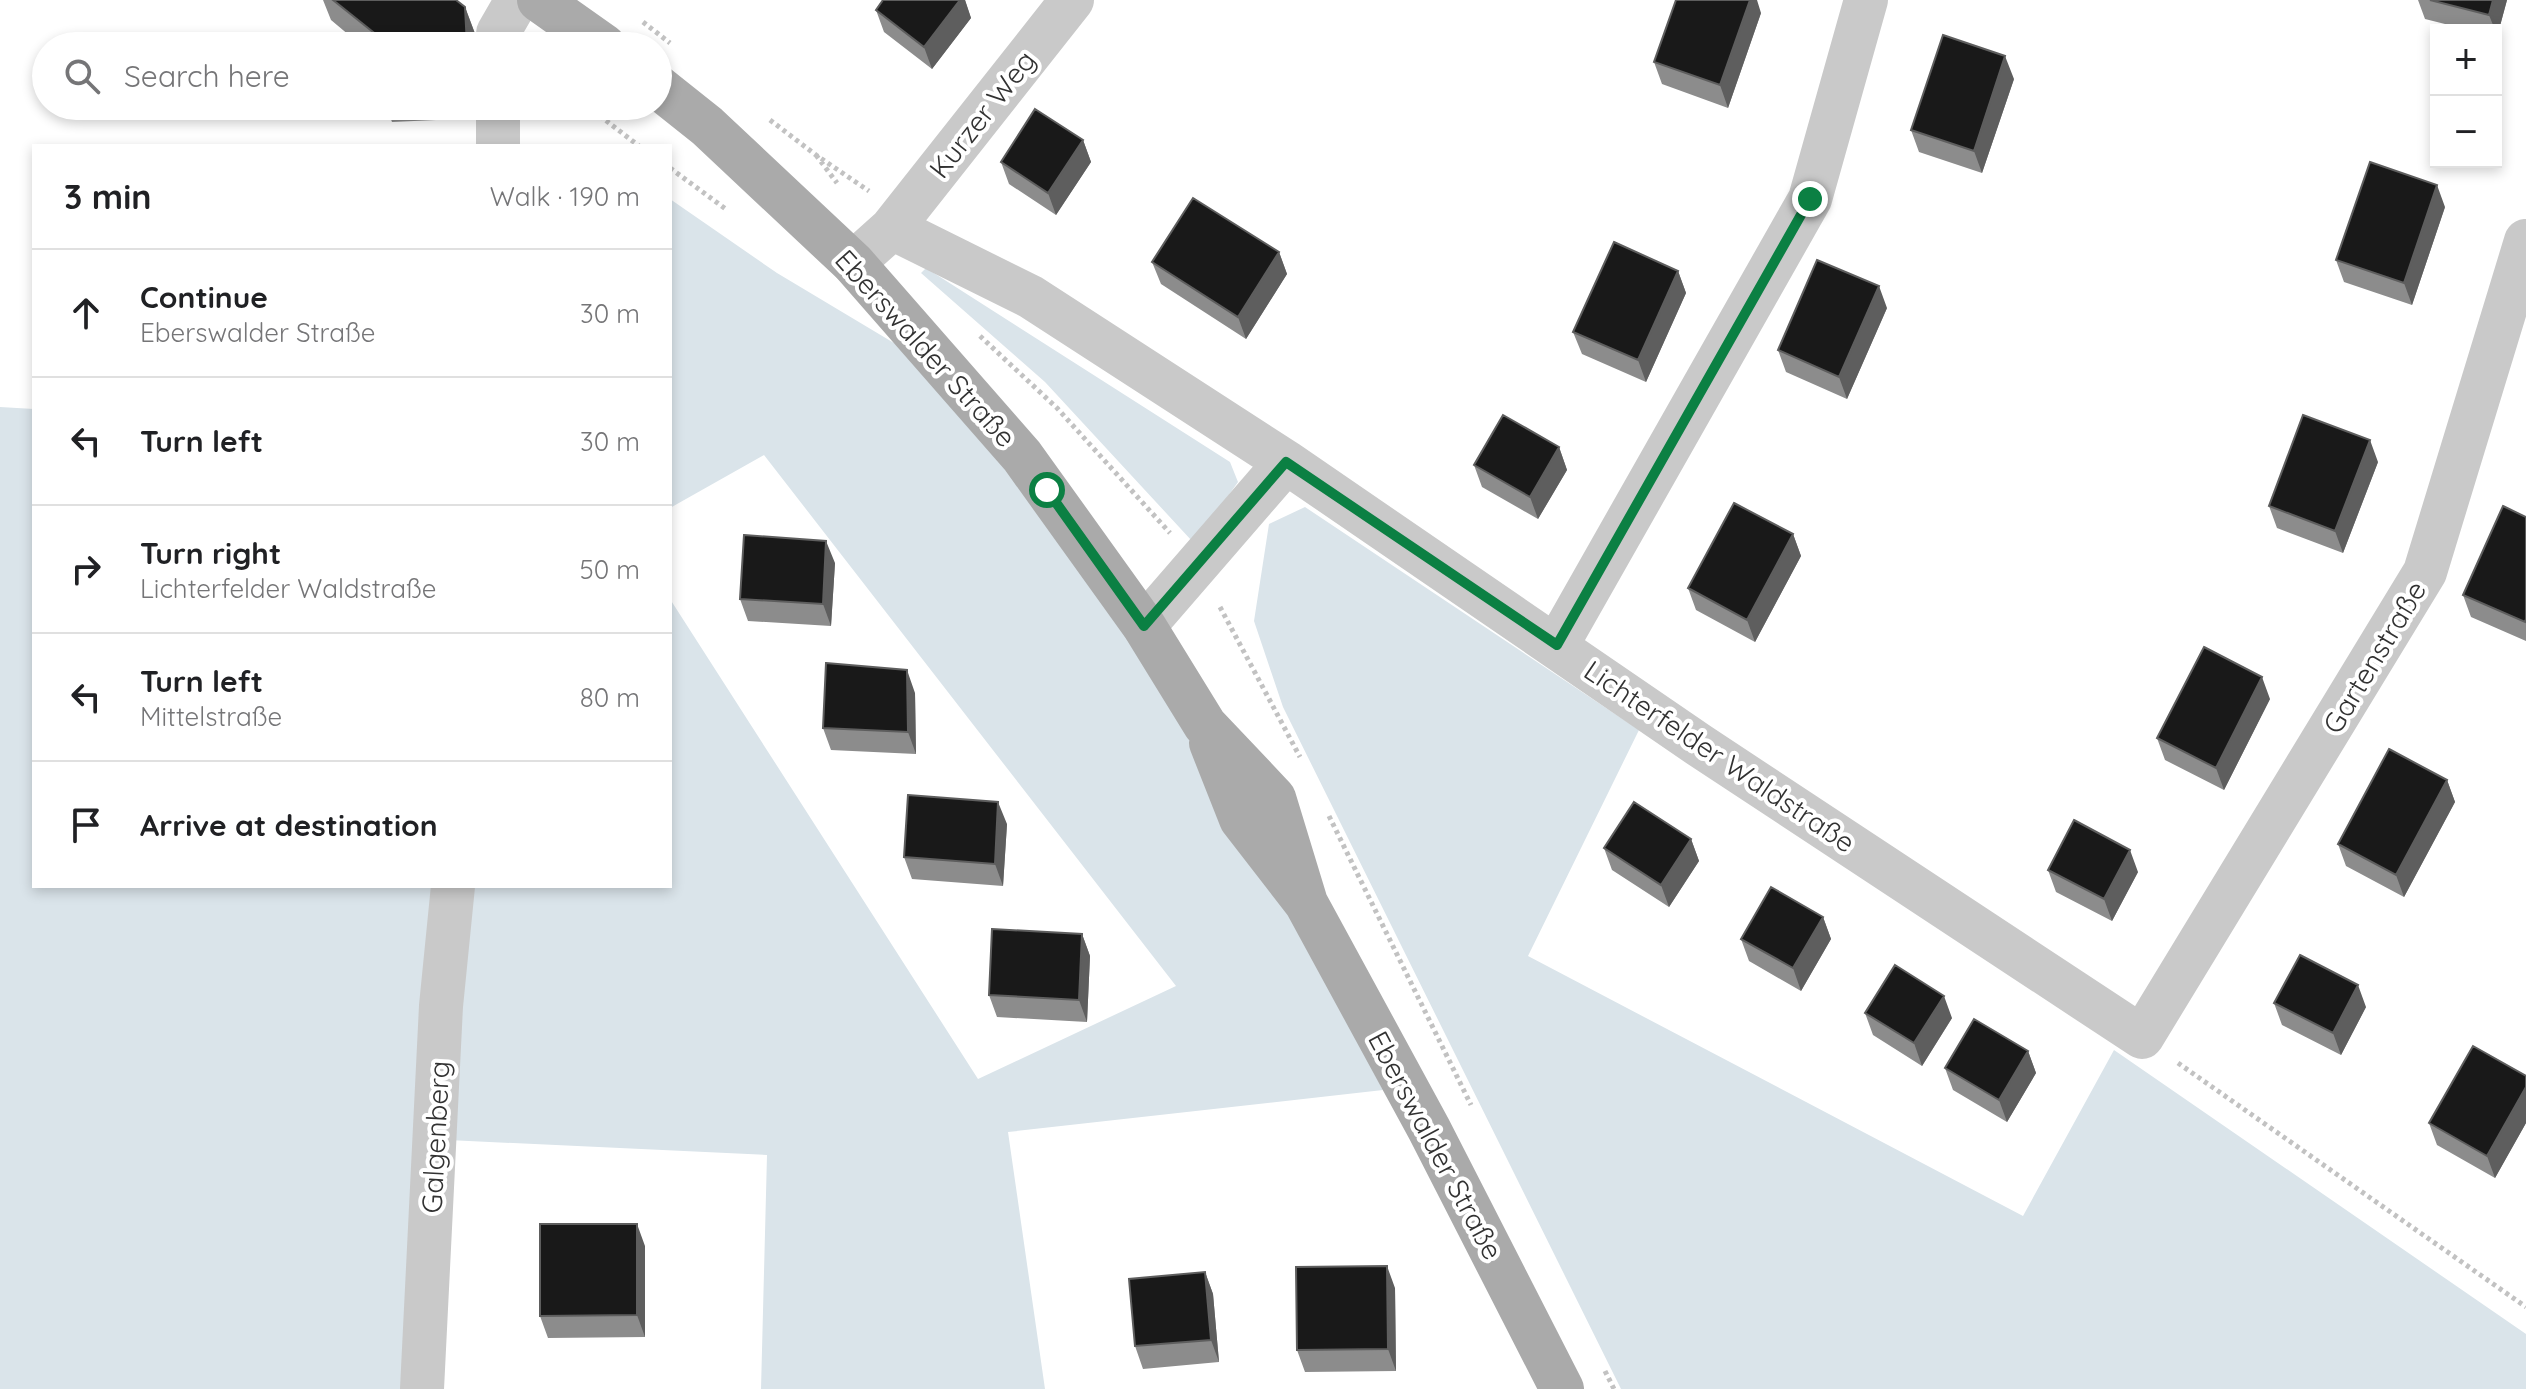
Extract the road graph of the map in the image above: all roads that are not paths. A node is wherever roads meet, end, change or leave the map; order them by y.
1 (517, 0) edge
2 (539, 0) edge
3 (1072, 0) edge
4 (1866, 0) edge
5 (499, 32) edge
6 (584, 32) edge
7 (672, 98) edge
8 (498, 120) edge
9 (498, 144) edge
10 (898, 221) junction
11 (2526, 241) edge
12 (853, 263) junction
13 (1286, 462) junction
14 (1144, 626) junction
15 (1557, 645) junction
16 (453, 888) edge
17 (2142, 1037) joint
18 (422, 1389) edge
19 (1562, 1389) edge

1 - 5 street
2 - 6 main road
3 - 10 street, Kurzer Weg
4 - 15 street
7 - 12 main road, Eberswalder Straße
8 - 9 street
10 - 12 street
10 - 13 street, Lichterfelder Waldstraße
11 - 17 street, Gartenstraße
12 - 14 main road, Eberswalder Straße
13 - 14 street
13 - 15 street, Lichterfelder Waldstraße
14 - 19 main road, Eberswalder Straße
15 - 17 street, Lichterfelder Waldstraße
16 - 18 street, Galgenberg

